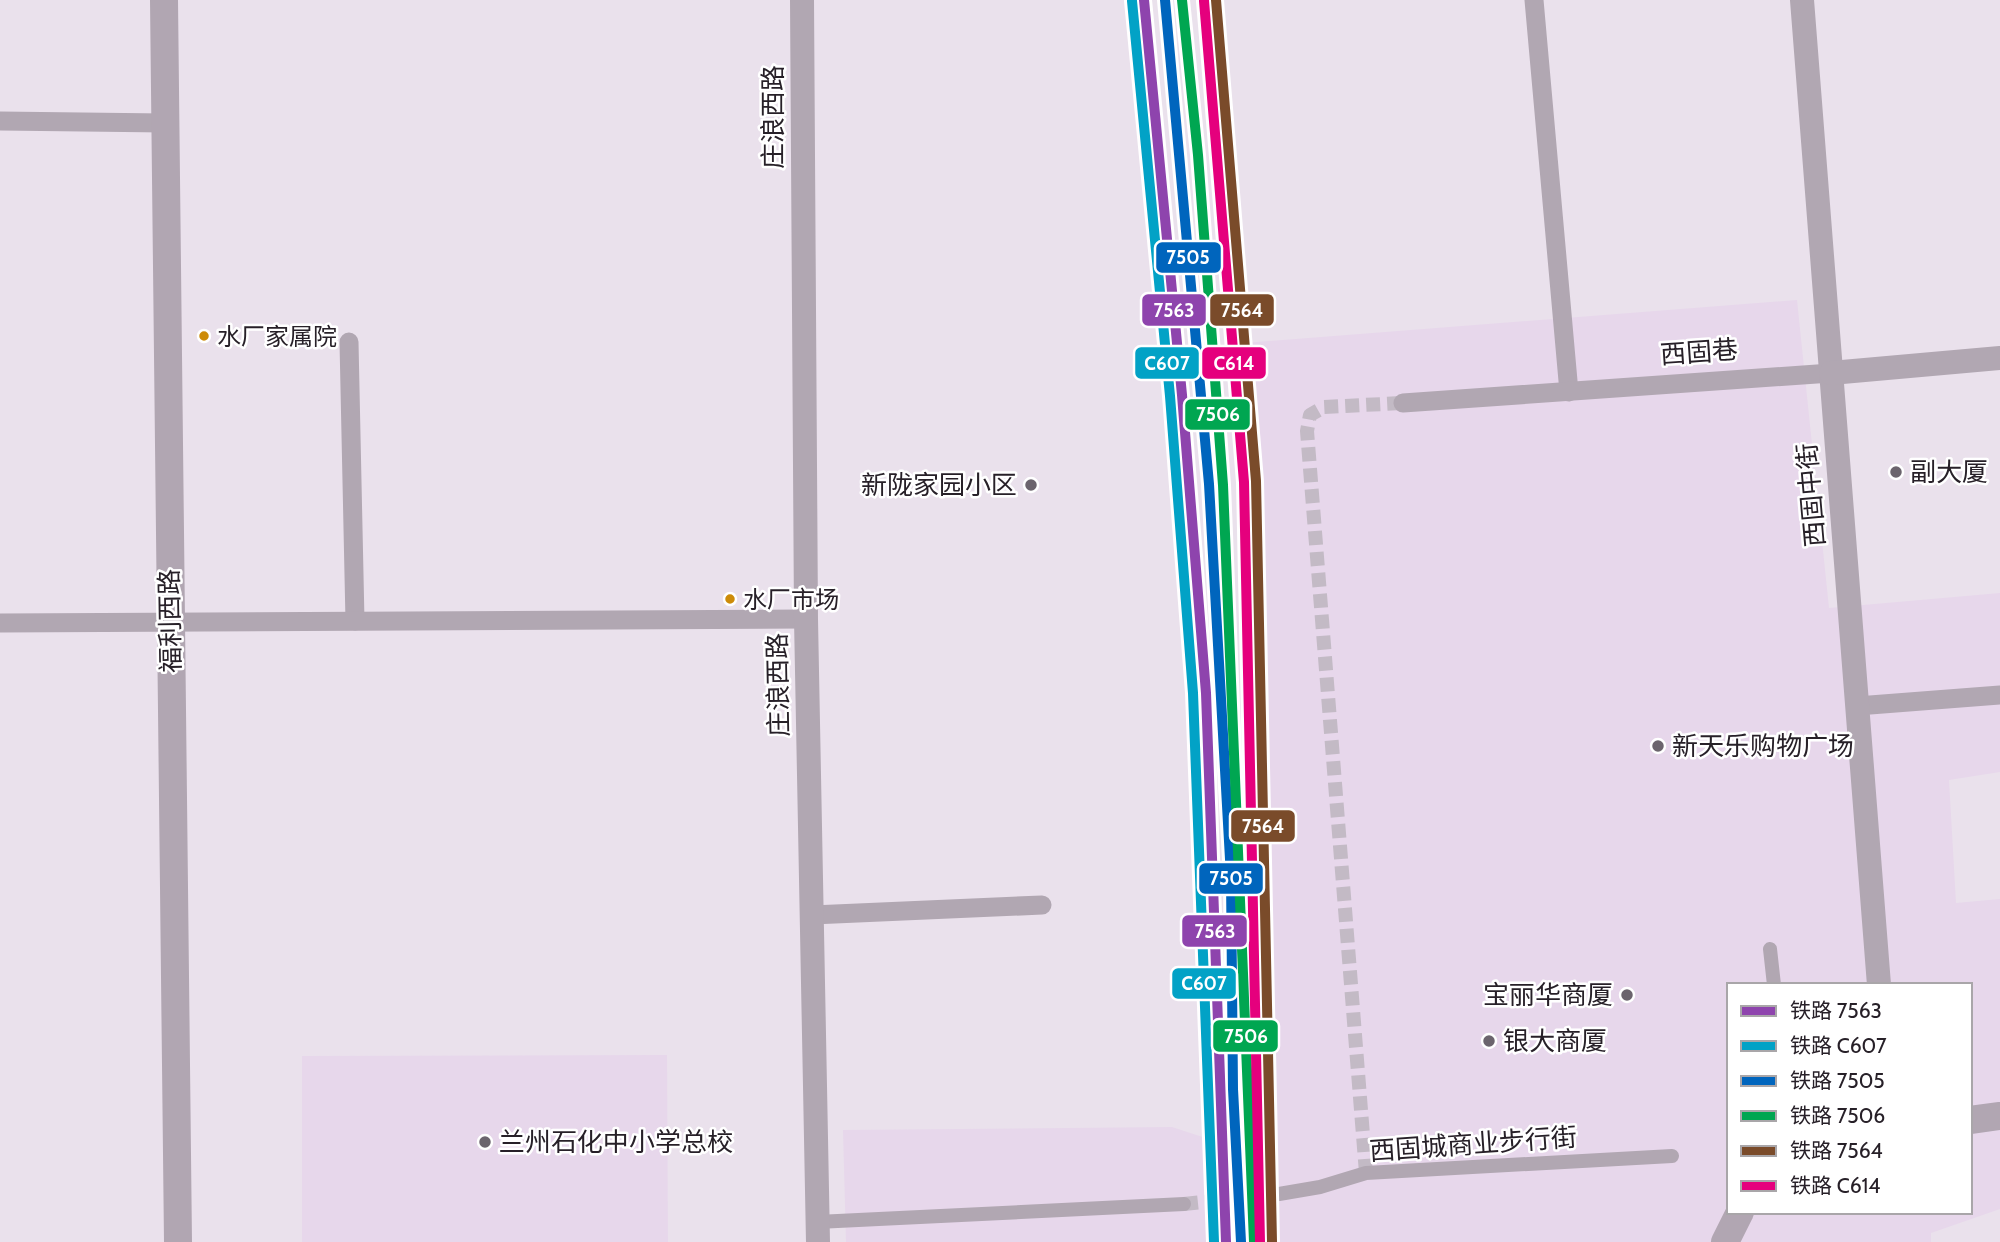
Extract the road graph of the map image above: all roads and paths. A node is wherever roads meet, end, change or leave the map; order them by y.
1 (164, 0) edge
2 (802, 0) edge
3 (1534, 0) edge
4 (1802, 0) edge
5 (0, 121) edge
6 (165, 123) junction
7 (349, 342) dead end
8 (2000, 358) edge
9 (1831, 373) junction
10 (1569, 392) junction
11 (1403, 404) tunnel mouth
12 (806, 619) junction
13 (170, 621) junction
14 (355, 621) junction
15 (0, 623) edge
16 (2000, 695) edge
17 (1857, 706) junction
18 (1042, 905) dead end
19 (812, 915) junction
20 (1770, 949) dead end
21 (1774, 983) edge
22 (1879, 983) edge
23 (2000, 1116) edge
24 (1972, 1120) edge
25 (1672, 1156) dead end
26 (1279, 1194) tunnel mouth
27 (1184, 1204) tunnel mouth
28 (1739, 1214) edge
29 (818, 1232) edge
30 (178, 1242) edge
31 (1725, 1242) edge

1 - 6 main road, 福利西路
2 - 12 street, 庄浪西路
3 - 10 street
4 - 9 street, 西固中街
5 - 6 street
6 - 13 main road, 福利西路
7 - 14 street
8 - 9 street, 西固巷
9 - 10 street, 西固巷
9 - 17 street, 西固中街
10 - 11 street, 西固巷
12 - 14 street
12 - 19 street, 庄浪西路
13 - 14 street
13 - 15 street
13 - 30 main road, 福利西路
16 - 17 street
17 - 22 street, 西固中街
18 - 19 street
19 - 29 street, 庄浪西路
20 - 21 street
23 - 24 main road
25 - 26 street, 西固城商业步行街
27 - 29 street
28 - 31 main road

